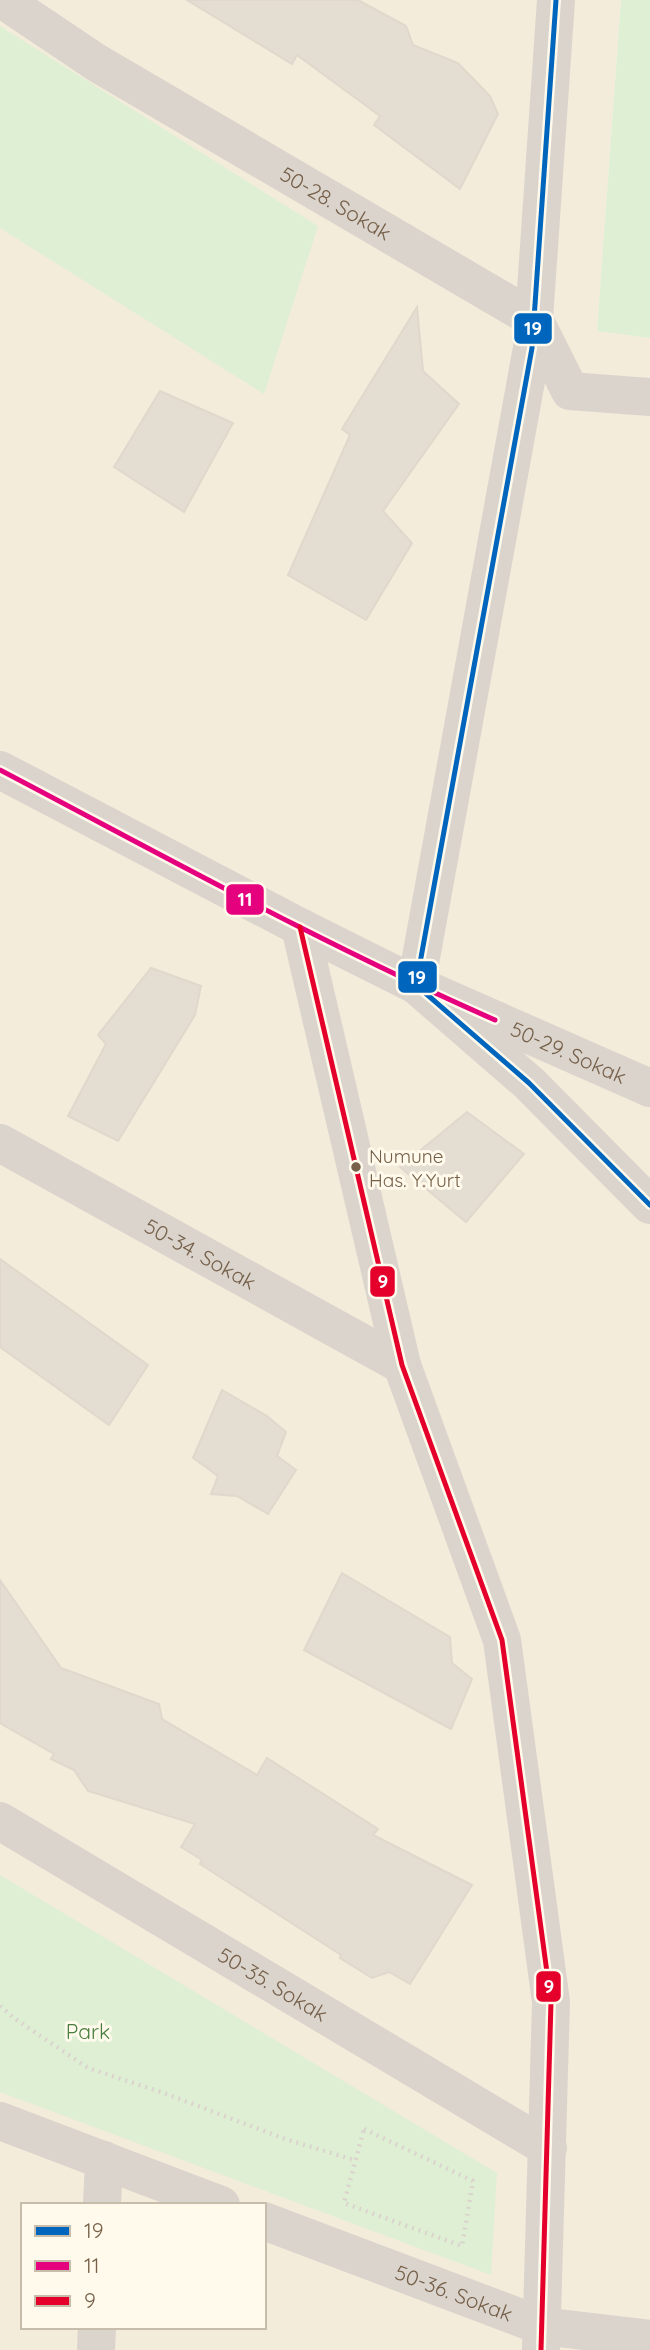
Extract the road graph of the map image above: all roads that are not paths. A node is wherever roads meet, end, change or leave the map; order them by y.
1 (3, 0) edge
2 (556, 0) edge
3 (534, 319) junction
4 (650, 397) edge
5 (0, 770) edge
6 (300, 927) junction
7 (416, 985) junction
8 (650, 1088) edge
9 (0, 1143) edge
10 (650, 1205) edge
11 (402, 1365) junction
12 (0, 1821) edge
13 (0, 2121) edge
14 (548, 2148) junction
15 (104, 2161) junction
16 (102, 2203) edge
17 (216, 2203) edge
18 (266, 2222) edge
19 (97, 2329) edge
20 (542, 2338) edge
21 (650, 2339) edge
22 (96, 2350) edge

1 - 3 street, 50-28. Sokak
2 - 3 street
3 - 4 street
3 - 7 street
5 - 6 street, 50-29. Sokak
6 - 7 street, 50-29. Sokak
6 - 11 street
7 - 8 street, 50-29. Sokak
7 - 10 street
9 - 11 street, 50-34. Sokak
11 - 14 street
12 - 14 street, 50-35. Sokak
13 - 15 street
14 - 20 street
15 - 16 street
15 - 17 street
18 - 20 street, 50-36. Sokak
19 - 22 street
20 - 21 street, 50-36. Sokak

